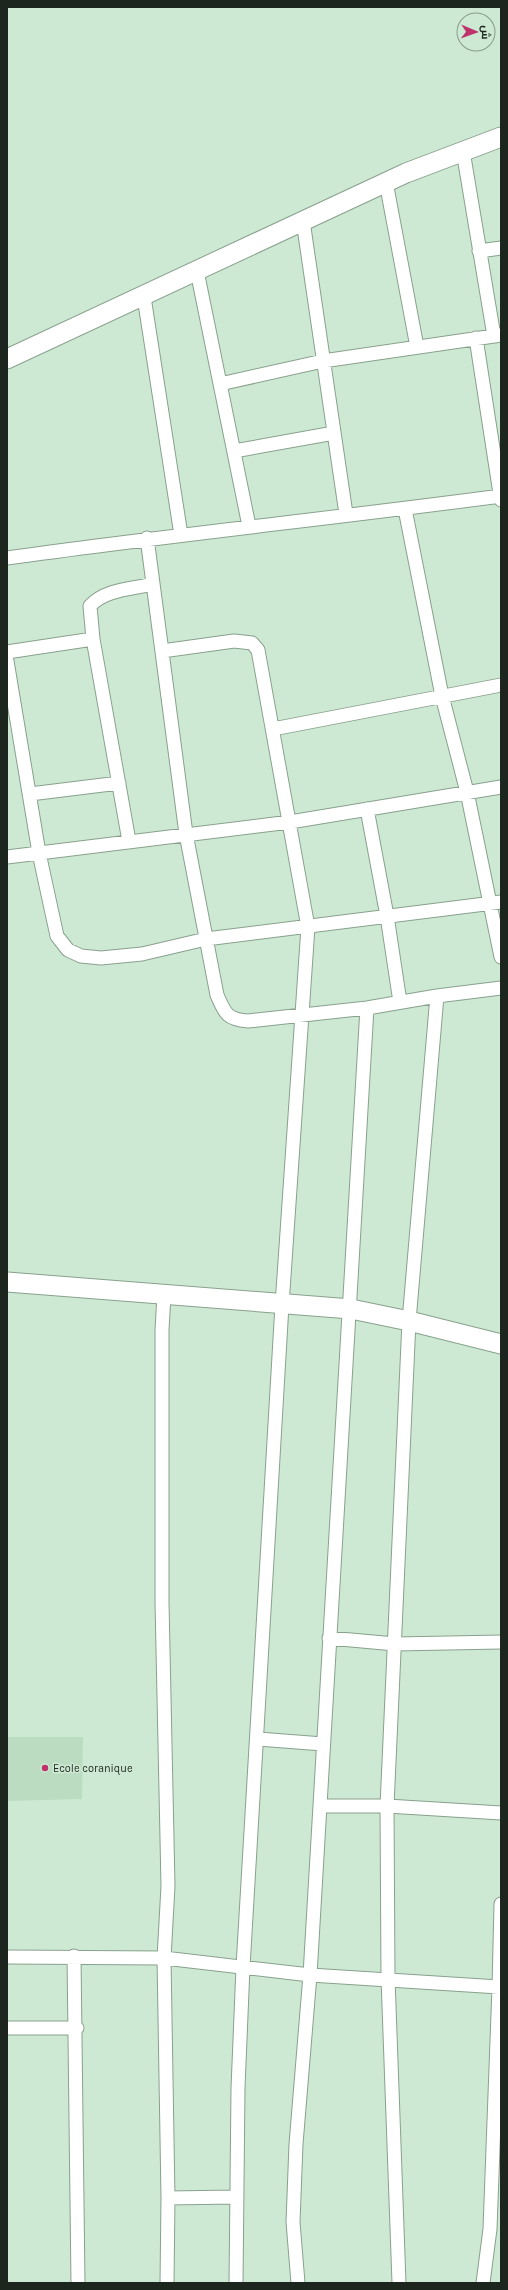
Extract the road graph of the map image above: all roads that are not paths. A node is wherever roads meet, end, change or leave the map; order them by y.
1 (501, 137) edge
2 (463, 151) junction
3 (386, 182) junction
4 (302, 221) junction
5 (501, 248) edge
6 (479, 251) junction
7 (197, 271) junction
8 (144, 297) junction
9 (497, 335) edge
10 (476, 338) junction
11 (417, 347) junction
12 (7, 359) edge
13 (323, 361) junction
14 (220, 384) junction
15 (334, 433) junction
16 (234, 451) junction
17 (501, 497) edge
18 (405, 509) junction
19 (346, 514) junction
20 (249, 526) junction
21 (181, 535) junction
22 (147, 538) junction
23 (7, 558) edge
24 (153, 584) junction
25 (93, 639) junction
26 (162, 651) junction
27 (7, 652) edge
28 (7, 661) edge
29 (501, 685) edge
30 (442, 696) junction
31 (273, 729) junction
32 (119, 783) junction
33 (501, 787) edge
34 (467, 792) junction
35 (30, 794) junction
36 (367, 809) junction
37 (290, 822) junction
38 (186, 834) junction
39 (129, 841) junction
40 (40, 853) junction
41 (7, 857) edge
42 (496, 903) edge
43 (387, 916) junction
44 (308, 927) junction
45 (206, 939) junction
46 (501, 957) edge
47 (501, 988) edge
48 (436, 996) junction
49 (400, 1002) junction
50 (367, 1008) junction
51 (303, 1015) junction
52 (7, 1282) edge
53 (164, 1294) junction
54 (282, 1305) junction
55 (351, 1309) junction
56 (409, 1321) junction
57 (501, 1344) edge
58 (329, 1638) junction
59 (501, 1642) edge
60 (395, 1644) junction
61 (258, 1739) junction
62 (323, 1744) junction
63 (320, 1806) junction
64 (387, 1806) junction
65 (501, 1813) edge
66 (501, 1904) edge
67 (74, 1956) junction
68 (7, 1957) edge
69 (164, 1958) junction
70 (243, 1967) junction
71 (310, 1975) junction
72 (388, 1978) junction
73 (499, 1996) edge
74 (7, 2028) edge
75 (76, 2028) junction
76 (235, 2197) junction
77 (168, 2198) junction
78 (495, 2229) edge
79 (78, 2283) edge
80 (167, 2283) edge
81 (236, 2283) edge
82 (298, 2283) edge
83 (399, 2283) edge
84 (483, 2283) edge

1 - 2 street
2 - 3 street
2 - 6 street
3 - 4 street
3 - 11 street
4 - 7 street
4 - 13 street
5 - 6 street
6 - 9 street
7 - 8 street
7 - 14 street
8 - 12 street
8 - 21 street
9 - 10 street
10 - 11 street
10 - 17 street
11 - 13 street
13 - 14 street
13 - 15 street
14 - 16 street
15 - 16 street
15 - 19 street
16 - 20 street
17 - 18 street
18 - 19 street
18 - 30 street
19 - 20 street
20 - 21 street
21 - 22 street
22 - 23 street
22 - 24 street
24 - 25 street
24 - 26 street
25 - 27 street
25 - 32 street
26 - 31 street
26 - 38 street
28 - 35 street
29 - 30 street
30 - 31 street
30 - 34 street
31 - 37 street
32 - 35 street
32 - 39 street
33 - 34 street
34 - 36 street
34 - 42 street
35 - 40 street
36 - 37 street
36 - 43 street
37 - 38 street
37 - 44 street
38 - 39 street
38 - 45 street
39 - 40 street
40 - 41 street
40 - 45 street
42 - 43 street
42 - 46 street
43 - 44 street
43 - 49 street
44 - 45 street
44 - 51 street
45 - 51 street
47 - 48 street
48 - 49 street
48 - 56 street
49 - 50 street
50 - 51 street
50 - 55 street
51 - 54 street
52 - 53 street
53 - 54 street
53 - 69 street
54 - 55 street
54 - 61 street
55 - 56 street
55 - 58 street
56 - 57 street
56 - 60 street
58 - 60 street
58 - 62 street
59 - 60 street
60 - 64 street
61 - 62 street
61 - 70 street
62 - 63 street
63 - 64 street
63 - 71 street
64 - 65 street
64 - 72 street
66 - 73 street
67 - 68 street
67 - 69 street
67 - 75 street
69 - 70 street
69 - 77 street
70 - 71 street
70 - 76 street
71 - 72 street
71 - 82 street
72 - 73 street
72 - 83 street
73 - 78 street
74 - 75 street
75 - 79 street
76 - 77 street
76 - 81 street
77 - 80 street
78 - 84 street

